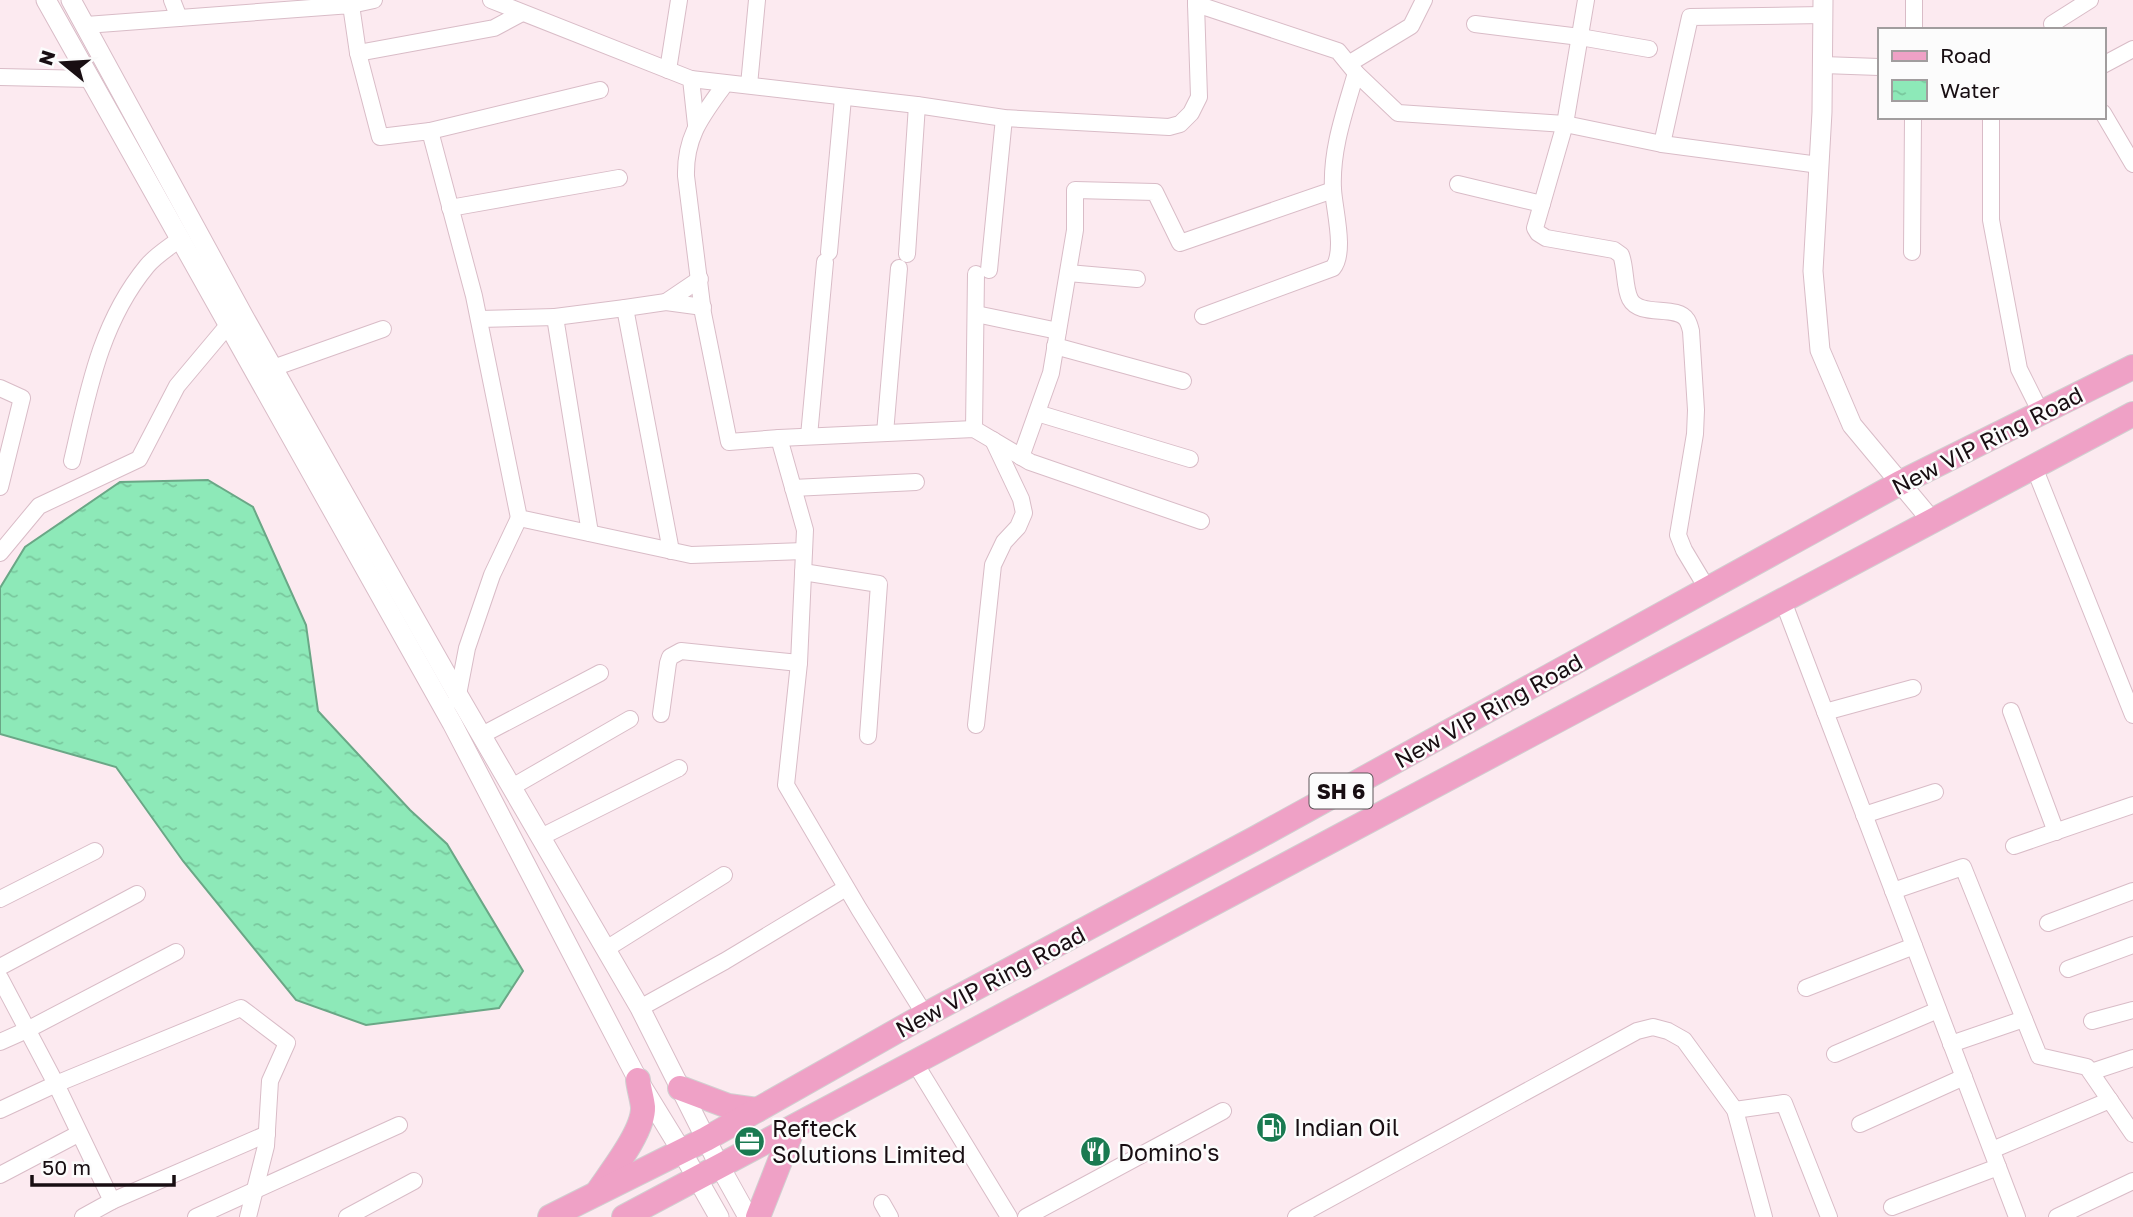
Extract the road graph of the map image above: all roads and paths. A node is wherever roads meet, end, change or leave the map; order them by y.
1 (47, 0) edge
2 (71, 0) edge
3 (172, 0) edge
4 (374, 0) edge
5 (491, 0) edge
6 (679, 0) edge
7 (757, 0) edge
8 (1424, 0) edge
9 (1586, 0) edge
10 (1914, 0) edge
11 (2090, 0) edge
12 (1196, 2) edge
13 (350, 3) edge
14 (1823, 8) edge
15 (522, 13) junction
16 (179, 18) junction
17 (1475, 24) dead end
18 (86, 25) junction
19 (1913, 28) edge
20 (2054, 28) edge
21 (1580, 37) junction
22 (1649, 49) dead end
23 (2133, 49) edge
24 (358, 52) junction
25 (2105, 64) edge
26 (1822, 65) junction
27 (1878, 67) edge
28 (1353, 68) junction
29 (668, 70) junction
30 (0, 77) edge
31 (90, 79) junction
32 (691, 79) junction
33 (725, 84) junction
34 (749, 85) junction
35 (600, 90) dead end
36 (844, 98) junction
37 (917, 105) junction
38 (2105, 116) edge
39 (1004, 118) junction
40 (1913, 119) edge
41 (1991, 119) edge
42 (1565, 124) junction
43 (696, 125) junction
44 (2133, 130) edge
45 (430, 131) junction
46 (2118, 138) junction
47 (1662, 144) junction
48 (2133, 164) edge
49 (1819, 165) junction
50 (619, 178) dead end
51 (1458, 184) dead end
52 (1333, 190) junction
53 (1542, 204) junction
54 (450, 208) junction
55 (181, 239) junction
56 (1912, 252) dead end
57 (1068, 273) junction
58 (700, 279) junction
59 (1137, 279) dead end
60 (666, 302) junction
61 (703, 307) junction
62 (625, 308) junction
63 (975, 314) junction
64 (1203, 316) dead end
65 (555, 317) junction
66 (478, 319) junction
67 (237, 320) junction
68 (383, 329) dead end
69 (1057, 338) junction
70 (2133, 367) edge
71 (273, 368) junction
72 (1183, 381) dead end
73 (0, 388) edge
74 (1037, 413) junction
75 (2041, 413) junction
76 (2133, 414) edge
77 (974, 429) junction
78 (886, 433) junction
79 (809, 436) junction
80 (779, 438) junction
81 (993, 440) junction
82 (1021, 457) junction
83 (1190, 459) dead end
84 (72, 461) dead end
85 (2034, 467) junction
86 (916, 482) dead end
87 (1900, 483) junction
88 (0, 487) edge
89 (793, 488) junction
90 (519, 518) junction
91 (1201, 521) dead end
92 (1932, 521) junction
93 (590, 533) junction
94 (671, 551) junction
95 (804, 551) junction
96 (0, 553) edge
97 (803, 572) junction
98 (1708, 590) junction
99 (1783, 601) junction
100 (799, 663) junction
101 (600, 673) dead end
102 (1913, 688) dead end
103 (458, 695) junction
104 (2130, 698) edge
105 (2011, 711) dead end
106 (1825, 712) junction
107 (661, 714) dead end
108 (2133, 715) edge
109 (630, 719) dead end
110 (453, 723) junction
111 (976, 725) dead end
112 (482, 735) junction
113 (868, 736) dead end
114 (680, 768) dead end
115 (512, 788) junction
116 (1935, 792) dead end
117 (2133, 805) edge
118 (1864, 816) junction
119 (2056, 832) junction
120 (541, 837) junction
121 (1256, 838) junction
122 (2014, 846) dead end
123 (95, 851) dead end
124 (1275, 871) junction
125 (723, 875) dead end
126 (846, 888) junction
127 (1893, 891) junction
128 (2133, 891) edge
129 (137, 894) dead end
130 (0, 899) edge
131 (2048, 923) dead end
132 (2133, 945) edge
133 (1914, 946) junction
134 (606, 949) junction
135 (176, 952) dead end
136 (1016, 966) junction
137 (0, 967) edge
138 (2068, 969) dead end
139 (2, 985) edge
140 (1806, 988) dead end
141 (1036, 999) junction
142 (640, 1008) junction
143 (1938, 1010) junction
144 (2133, 1010) edge
145 (925, 1015) junction
146 (2024, 1019) junction
147 (2092, 1021) dead end
148 (27, 1030) junction
149 (0, 1042) edge
150 (1951, 1044) junction
151 (1835, 1054) dead end
152 (2133, 1058) edge
153 (915, 1063) junction
154 (2091, 1072) junction
155 (1964, 1077) junction
156 (638, 1080) junction
157 (55, 1084) junction
158 (680, 1088) junction
159 (2110, 1100) junction
160 (0, 1110) edge
161 (757, 1110) junction
162 (1735, 1110) junction
163 (1223, 1111) dead end
164 (1860, 1124) dead end
165 (399, 1125) dead end
166 (793, 1128) junction
167 (78, 1134) junction
168 (267, 1134) junction
169 (2133, 1135) edge
170 (706, 1139) junction
171 (681, 1150) junction
172 (1992, 1150) junction
173 (719, 1165) junction
174 (1998, 1167) junction
175 (0, 1175) edge
176 (696, 1178) junction
177 (414, 1181) dead end
178 (2133, 1181) edge
179 (255, 1189) junction
180 (597, 1194) junction
181 (112, 1201) junction
182 (1892, 1207) dead end
183 (83, 1217) edge
184 (197, 1217) edge
185 (248, 1217) edge
186 (347, 1217) edge
187 (550, 1217) edge
188 (624, 1217) edge
189 (719, 1217) edge
190 (748, 1217) edge
191 (758, 1217) edge
192 (1009, 1217) edge
193 (1026, 1217) edge
194 (1296, 1217) edge
195 (1764, 1217) edge
196 (1829, 1217) edge
197 (2017, 1217) edge
198 (2057, 1217) edge

1 - 31 street
2 - 18 street
3 - 16 street
4 - 13 street
5 - 15 street
6 - 29 street
7 - 34 street
8 - 28 street
9 - 21 street
10 - 19 street
11 - 20 street
12 - 28 street
12 - 39 street
13 - 16 street
13 - 24 street
14 - 26 street
14 - 47 street
15 - 24 street
15 - 29 street
16 - 18 street
17 - 21 street
18 - 67 street
21 - 22 street
21 - 42 street
23 - 25 street
24 - 45 street
26 - 27 street
26 - 49 street
28 - 42 street
28 - 52 street
29 - 32 street
30 - 31 street
31 - 55 street
32 - 33 street
32 - 43 street
33 - 34 street
33 - 43 street
34 - 36 street
35 - 45 street
36 - 37 street
36 - 79 street
37 - 39 street
37 - 78 street
38 - 46 street
39 - 63 street
40 - 56 street
41 - 75 street
42 - 47 street
42 - 53 street
43 - 58 street
44 - 46 street
45 - 54 street
46 - 48 street
47 - 49 street
49 - 87 street
50 - 54 street
51 - 53 street
52 - 57 street
52 - 64 street
53 - 98 street
54 - 66 street
55 - 67 street
55 - 84 street
57 - 59 street
57 - 69 street
58 - 60 street
58 - 61 street
60 - 61 street
60 - 62 street
61 - 80 street
62 - 65 street
62 - 94 street
63 - 69 street
63 - 77 street
65 - 66 street
65 - 93 street
66 - 90 street
67 - 71 street
67 - 96 street
67 - 110 street
68 - 71 street
69 - 72 street
69 - 74 street
70 - 75 main road, New VIP Ring Road / SH 6
71 - 103 street
73 - 88 street
74 - 82 street
74 - 83 street
75 - 87 main road, New VIP Ring Road / SH 6
76 - 85 main road, New VIP Ring Road / SH 6
77 - 78 street
77 - 81 street
78 - 79 street
79 - 80 street
80 - 89 street
81 - 82 street
81 - 111 street
82 - 91 street
85 - 92 main road, New VIP Ring Road / SH 6
85 - 104 street
86 - 89 street
87 - 92 street
87 - 98 main road, New VIP Ring Road / SH 6
89 - 95 street
90 - 93 street
90 - 103 street
92 - 99 main road, New VIP Ring Road / SH 6
93 - 94 street
94 - 95 street
95 - 97 street
97 - 100 street
97 - 113 street
98 - 121 main road, New VIP Ring Road / SH 6
99 - 106 street
99 - 124 main road, New VIP Ring Road / SH 6
100 - 107 street
100 - 126 street
101 - 112 street
102 - 106 street
103 - 110 street
103 - 112 street
104 - 108 street
105 - 119 street
106 - 118 street
109 - 115 street
110 - 156 street
112 - 115 street
114 - 120 street
115 - 120 street
116 - 118 street
117 - 119 street
118 - 127 street
119 - 122 street
120 - 134 street
121 - 124 main road
121 - 136 main road, New VIP Ring Road / SH 6
123 - 130 street
124 - 141 main road, New VIP Ring Road / SH 6
125 - 134 street
126 - 142 street
126 - 145 street
127 - 133 street
127 - 146 street
128 - 131 street
129 - 137 street
132 - 138 street
133 - 140 street
133 - 143 street
134 - 142 street
135 - 148 street
136 - 141 main road
136 - 145 main road, New VIP Ring Road / SH 6
139 - 148 street
141 - 153 main road, New VIP Ring Road / SH 6
142 - 158 street
143 - 150 street
143 - 151 street
144 - 147 street
145 - 161 main road, New VIP Ring Road / SH 6
146 - 150 street
146 - 154 street
148 - 149 street
148 - 157 street
150 - 155 street
152 - 154 street
153 - 166 main road, New VIP Ring Road / SH 6
153 - 192 street
154 - 159 street
155 - 164 street
155 - 172 street
156 - 171 street
156 - 180 main road
157 - 160 street
157 - 167 street
157 - 168 street
158 - 161 main road
158 - 170 street
159 - 169 street
159 - 172 street
161 - 170 main road, New VIP Ring Road / SH 6
162 - 194 street
162 - 195 street
162 - 196 street
163 - 193 street
165 - 179 street
166 - 173 main road, New VIP Ring Road / SH 6
166 - 191 main road
167 - 175 street
167 - 181 street
168 - 179 street
168 - 181 street
170 - 171 main road, New VIP Ring Road / SH 6
170 - 173 street
171 - 176 street
171 - 180 main road, New VIP Ring Road / SH 6
172 - 174 street
173 - 176 main road, New VIP Ring Road / SH 6
173 - 190 street
174 - 182 street
174 - 197 street
176 - 188 main road, New VIP Ring Road / SH 6
176 - 189 street
177 - 186 street
178 - 198 street
179 - 184 street
179 - 185 street
180 - 187 main road, New VIP Ring Road / SH 6
181 - 183 street

